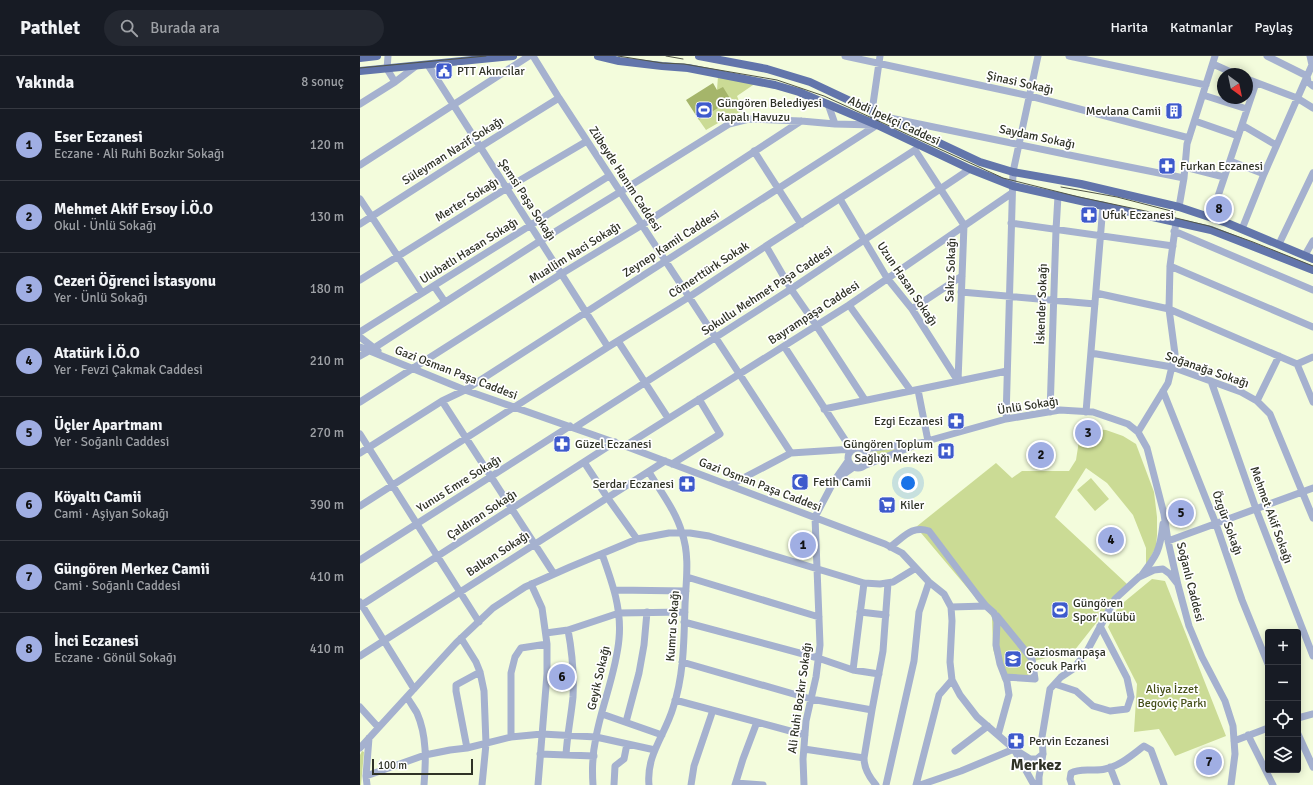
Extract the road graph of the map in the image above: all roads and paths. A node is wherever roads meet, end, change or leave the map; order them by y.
1 (376, 56) edge
2 (388, 56) edge
3 (513, 56) edge
4 (529, 56) edge
5 (533, 56) edge
6 (598, 56) edge
7 (699, 56) edge
8 (845, 56) edge
9 (1038, 56) edge
10 (1069, 56) edge
11 (1215, 56) edge
12 (1267, 56) edge
13 (1310, 56) edge
14 (360, 58) edge
15 (722, 58) edge
16 (880, 60) edge
17 (1213, 64) junction
18 (428, 65) junction
19 (416, 66) junction
20 (387, 68) junction
21 (1222, 68) edge
22 (360, 71) edge
23 (1307, 76) junction
24 (395, 82) junction
25 (1253, 82) edge
26 (1256, 83) junction
27 (1206, 85) junction
28 (1313, 86) edge
29 (1203, 95) junction
30 (1030, 96) junction
31 (559, 98) junction
32 (1297, 98) junction
33 (360, 104) edge
34 (828, 104) junction
35 (454, 105) junction
36 (1313, 108) edge
37 (1247, 109) junction
38 (872, 111) junction
39 (886, 117) junction
40 (801, 121) junction
41 (1195, 121) junction
42 (835, 124) junction
43 (878, 125) junction
44 (1242, 125) junction
45 (1238, 136) junction
46 (1189, 138) junction
47 (587, 141) junction
48 (1019, 144) junction
49 (1276, 145) junction
50 (480, 147) junction
51 (915, 150) joint
52 (754, 151) junction
53 (1230, 161) junction
54 (360, 165) edge
55 (1185, 167) junction
56 (970, 169) junction
57 (1013, 172) junction
58 (1313, 173) edge
59 (1264, 174) junction
60 (609, 176) junction
61 (1224, 177) junction
62 (1184, 178) junction
63 (507, 188) junction
64 (940, 188) junction
65 (778, 189) junction
66 (1013, 189) junction
67 (620, 192) junction
68 (1058, 196) junction
69 (840, 198) junction
70 (360, 199) edge
71 (1103, 205) junction
72 (1179, 207) junction
73 (372, 217) junction
74 (1211, 217) junction
75 (1176, 222) junction
76 (1012, 223) junction
77 (360, 224) edge
78 (801, 224) junction
79 (530, 225) junction
80 (642, 225) junction
81 (964, 226) junction
82 (1242, 229) junction
83 (1056, 230) junction
84 (1174, 231) junction
85 (1100, 236) junction
86 (864, 240) junction
87 (540, 241) junction
88 (1313, 241) edge
89 (1279, 244) junction
90 (766, 246) junction
91 (1173, 246) junction
92 (398, 257) junction
93 (1309, 257) edge
94 (665, 260) junction
95 (1170, 266) junction
96 (1313, 270) edge
97 (562, 274) junction
98 (962, 276) junction
99 (888, 278) junction
100 (360, 280) edge
101 (434, 286) junction
102 (791, 289) junction
103 (1313, 290) edge
104 (961, 292) junction
105 (422, 293) junction
106 (1096, 293) junction
107 (1010, 296) junction
108 (689, 297) junction
109 (1054, 300) junction
110 (445, 302) junction
111 (1095, 304) junction
112 (849, 305) junction
113 (1169, 308) junction
114 (912, 309) junction
115 (586, 312) junction
116 (816, 325) junction
117 (1313, 327) edge
118 (360, 332) edge
119 (360, 337) edge
120 (715, 337) junction
121 (618, 341) junction
122 (784, 346) junction
123 (360, 347) edge
124 (608, 347) junction
125 (372, 349) junction
126 (1091, 353) junction
127 (360, 356) edge
128 (1279, 356) junction
129 (1313, 357) edge
130 (1298, 364) junction
131 (414, 368) junction
132 (1172, 368) junction
133 (1007, 371) junction
134 (739, 374) junction
135 (958, 381) junction
136 (1211, 381) junction
137 (644, 382) junction
138 (465, 390) junction
139 (915, 390) junction
140 (1163, 391) junction
141 (699, 399) junction
142 (865, 400) junction
143 (442, 401) junction
144 (1257, 401) junction
145 (360, 402) edge
146 (1313, 402) edge
147 (514, 407) junction
148 (824, 409) junction
149 (1050, 412) junction
150 (1086, 412) junction
151 (668, 418) junction
152 (1006, 419) junction
153 (572, 427) junction
154 (1138, 432) junction
155 (360, 434) edge
156 (466, 438) junction
157 (615, 442) junction
158 (924, 442) junction
159 (625, 446) junction
160 (368, 448) junction
161 (852, 449) junction
162 (862, 449) junction
163 (360, 453) edge
164 (791, 453) junction
165 (848, 460) junction
166 (584, 462) junction
167 (669, 462) junction
168 (858, 467) junction
169 (649, 472) junction
170 (491, 477) junction
171 (834, 481) junction
172 (392, 485) junction
173 (730, 486) junction
174 (1313, 488) edge
175 (1303, 492) junction
176 (607, 497) junction
177 (360, 506) edge
178 (512, 509) junction
179 (1256, 509) junction
180 (1164, 514) junction
181 (815, 517) junction
182 (1313, 518) edge
183 (417, 524) junction
184 (1216, 524) junction
185 (683, 533) junction
186 (637, 539) junction
187 (1168, 541) junction
188 (535, 544) junction
189 (890, 547) junction
190 (602, 554) junction
191 (437, 556) junction
192 (360, 560) edge
193 (916, 568) junction
194 (818, 569) junction
195 (554, 574) junction
196 (687, 577) junction
197 (1139, 577) junction
198 (888, 582) junction
199 (929, 582) junction
200 (864, 583) junction
201 (531, 584) junction
202 (1178, 585) junction
203 (615, 590) junction
204 (686, 591) junction
205 (460, 592) junction
206 (361, 604) edge
207 (986, 606) junction
208 (951, 607) junction
209 (619, 612) junction
210 (647, 612) junction
211 (685, 612) junction
212 (860, 612) junction
213 (994, 613) junction
214 (886, 615) junction
215 (819, 617) junction
216 (479, 622) junction
217 (684, 622) junction
218 (1100, 626) junction
219 (568, 630) junction
220 (546, 633) junction
221 (461, 638) junction
222 (384, 640) junction
223 (547, 644) junction
224 (360, 656) edge
225 (1313, 656) edge
226 (1265, 657) edge
227 (818, 658) junction
228 (682, 662) junction
229 (853, 670) junction
230 (480, 672) junction
231 (879, 674) junction
232 (1005, 677) junction
233 (952, 680) junction
234 (1055, 684) junction
235 (414, 689) junction
236 (407, 697) junction
237 (811, 699) junction
238 (675, 700) junction
239 (360, 708) edge
240 (713, 710) junction
241 (872, 710) junction
242 (602, 714) junction
243 (1313, 714) edge
244 (1301, 717) edge
245 (626, 722) junction
246 (757, 722) junction
247 (988, 726) junction
248 (378, 727) junction
249 (1265, 729) edge
250 (542, 734) junction
251 (662, 734) junction
252 (567, 735) junction
253 (805, 735) junction
254 (998, 735) junction
255 (1248, 735) junction
256 (511, 737) junction
257 (596, 737) junction
258 (1299, 737) edge
259 (369, 738) junction
260 (1234, 741) junction
261 (486, 744) junction
262 (627, 744) junction
263 (360, 748) edge
264 (467, 748) junction
265 (804, 749) junction
266 (1014, 749) junction
267 (654, 750) junction
268 (955, 751) dead end
269 (540, 754) junction
270 (1043, 754) junction
271 (425, 755) junction
272 (566, 755) junction
273 (594, 756) junction
274 (864, 758) junction
275 (1110, 767) junction
276 (1313, 767) edge
277 (366, 776) junction
278 (736, 784) edge
279 (367, 785) edge
280 (424, 785) edge
281 (482, 785) edge
282 (538, 785) edge
283 (592, 785) edge
284 (614, 785) edge
285 (649, 785) edge
286 (691, 785) edge
287 (763, 785) edge
288 (804, 785) edge
289 (876, 785) edge
290 (886, 785) edge
291 (916, 785) edge
292 (920, 785) edge
293 (1034, 785) edge
294 (1039, 785) edge
295 (1072, 785) edge
296 (1117, 785) edge
297 (1164, 785) edge
298 (1231, 785) edge
299 (1273, 785) edge

1 - 14 main road
2 - 20 street
3 - 18 main road
4 - 35 street
5 - 31 street, Zübeyde Hanım Caddesi
6 - 34 main road, Abdi İpekçi Caddesi
7 - 15 main road, Abdi İpekçi Caddesi
8 - 16 street, Şinasi Sokağı
9 - 30 street
10 - 27 street
11 - 17 street
12 - 23 street
13 - 23 street
15 - 38 main road, Abdi İpekçi Caddesi
16 - 30 street, Şinasi Sokağı
16 - 38 street
17 - 21 street
17 - 27 street
18 - 19 main road
18 - 35 street, Şemsi Paşa Sokağı
19 - 20 main road
19 - 24 street
20 - 22 main road
20 - 24 street
23 - 28 street
23 - 32 street
24 - 33 street
25 - 26 street
26 - 32 street
26 - 37 street
27 - 29 street
29 - 37 street
29 - 41 street
30 - 46 street, Şinasi Sokağı
30 - 48 street
31 - 47 street, Zübeyde Hanım Caddesi
31 - 50 street, Süleyman Nazif Sokağı
32 - 36 street
32 - 49 street
34 - 42 street
34 - 43 main road, Abdi İpekçi Caddesi
35 - 50 street, Şemsi Paşa Sokağı
35 - 54 street
37 - 44 street
38 - 39 main road, Abdi İpekçi Caddesi
38 - 43 street
39 - 48 street, Saydam Sokağı
39 - 57 main road, Abdi İpekçi Caddesi
40 - 42 street
40 - 52 street, Muallim Naci Sokağı
40 - 67 street
41 - 45 street
41 - 46 street
42 - 43 street
43 - 56 main road, Abdi İpekçi Caddesi
43 - 65 street, Zeynep Kamil Caddesi
44 - 45 street
44 - 49 street
45 - 53 street
46 - 55 street
47 - 60 street, Zübeyde Hanım Caddesi
47 - 63 street, Merter Sokağı
48 - 57 street
48 - 62 street, Saydam Sokağı
49 - 59 street
50 - 63 street, Şemsi Paşa Sokağı
50 - 73 street, Süleyman Nazif Sokağı
51 - 64 street, Sakız Sokağı
51 - 69 street, Cömerttürk Sokak
52 - 65 street
52 - 80 street, Muallim Naci Sokağı
53 - 59 street
53 - 61 street
55 - 61 street
55 - 62 street
56 - 64 street, Sokullu Mehmet Paşa Caddesi
56 - 66 main road, Abdi İpekçi Caddesi
57 - 66 street
57 - 72 main road, Abdi İpekçi Caddesi
58 - 89 street
59 - 82 street
60 - 67 street, Zübeyde Hanım Caddesi
60 - 79 street, Ulubatlı Hasan Sokağı
61 - 74 street
62 - 72 street
63 - 79 street, Şemsi Paşa Sokağı
63 - 92 street, Merter Sokağı
64 - 81 street, Sakız Sokağı
64 - 86 street, Sokullu Mehmet Paşa Caddesi
65 - 78 street
65 - 94 street, Zeynep Kamil Caddesi
66 - 68 main road, Abdi İpekçi Caddesi
66 - 76 street
66 - 81 street, Bayrampaşa Caddesi
67 - 80 street, Zübeyde Hanım Caddesi
67 - 87 street
68 - 71 main road, Abdi İpekçi Caddesi
68 - 83 street, İskender Sokağı
69 - 78 street, Cömerttürk Sokak
69 - 86 street, Uzun Hasan Sokağı
70 - 73 street
71 - 75 main road, Abdi İpekçi Caddesi
71 - 85 street
72 - 74 main road, Abdi İpekçi Caddesi
73 - 77 street, Süleyman Nazif Sokağı
73 - 92 street
74 - 82 main road, Abdi İpekçi Caddesi
75 - 84 street
75 - 96 main road, Abdi İpekçi Caddesi
76 - 83 street
76 - 107 street
78 - 90 street, Cömerttürk Sokak
79 - 87 street, Şemsi Paşa Sokağı
79 - 101 street, Ulubatlı Hasan Sokağı
80 - 94 street, Zübeyde Hanım Caddesi
80 - 97 street, Muallim Naci Sokağı
81 - 98 street, Sakız Sokağı
81 - 99 street, Bayrampaşa Caddesi
82 - 89 main road, Abdi İpekçi Caddesi
83 - 85 street
83 - 109 street, İskender Sokağı
84 - 91 street
84 - 103 street
85 - 91 street
85 - 106 street
86 - 99 street, Uzun Hasan Sokağı
86 - 102 street, Sokullu Mehmet Paşa Caddesi
87 - 97 street, Şemsi Paşa Sokağı
87 - 110 street
88 - 93 street
89 - 93 main road, Abdi İpekçi Caddesi
90 - 102 street
90 - 108 street, Cömerttürk Sokak
91 - 95 street
92 - 100 street, Merter Sokağı
92 - 105 street
94 - 108 street, Zübeyde Hanım Caddesi
94 - 115 street, Zeynep Kamil Caddesi
95 - 113 street
95 - 117 street
97 - 115 street, Şemsi Paşa Sokağı
97 - 131 street, Muallim Naci Sokağı
98 - 104 street, Sakız Sokağı
98 - 114 street
99 - 112 street, Bayrampaşa Caddesi
99 - 114 street, Uzun Hasan Sokağı
101 - 105 street, Ulubatlı Hasan Sokağı
101 - 110 street
102 - 116 street
102 - 120 street, Sokullu Mehmet Paşa Caddesi
104 - 107 street
104 - 135 street, Sakız Sokağı
105 - 118 street, Ulubatlı Hasan Sokağı
106 - 111 street
106 - 113 street
107 - 109 street
107 - 133 street
108 - 120 street, Zübeyde Hanım Caddesi
108 - 121 street, Cömerttürk Sokak
109 - 111 street
109 - 149 street, İskender Sokağı
110 - 125 street
111 - 126 street
112 - 116 street, Bayrampaşa Caddesi
112 - 139 street
113 - 128 street
113 - 132 street
114 - 135 street, Uzun Hasan Sokağı
115 - 124 street, Şemsi Paşa Sokağı
115 - 138 street, Zeynep Kamil Caddesi
116 - 122 street, Bayrampaşa Caddesi
116 - 142 street
119 - 125 street
120 - 134 street, Zübeyde Hanım Caddesi
120 - 137 street, Sokullu Mehmet Paşa Caddesi
121 - 124 street, Cömerttürk Sokak
121 - 137 street
122 - 134 street, Bayrampaşa Caddesi
122 - 148 street
123 - 125 street
124 - 147 street, Cömerttürk Sokak
125 - 127 street
125 - 131 street, Gazi Osman Paşa Caddesi
126 - 132 street, Soğanağa Sokağı
126 - 150 street
128 - 130 street
128 - 144 street
129 - 130 street
130 - 146 street
131 - 138 street, Gazi Osman Paşa Caddesi
131 - 145 street, Muallim Naci Sokağı
132 - 136 street, Soğanağa Sokağı
132 - 140 street
133 - 135 street
133 - 152 street
134 - 141 street, Bayrampaşa Caddesi
134 - 164 street, Zübeyde Hanım Caddesi
135 - 139 street
136 - 144 street, Soğanağa Sokağı
136 - 179 street, Mehmet Akif Sokağı
137 - 151 street
137 - 153 street, Sokullu Mehmet Paşa Caddesi
138 - 143 street, Zeynep Kamil Caddesi
138 - 147 street, Gazi Osman Paşa Caddesi
139 - 142 street
139 - 158 street
140 - 154 street
140 - 184 street, Özgür Sokağı
141 - 151 street, Bayrampaşa Caddesi
141 - 167 street, Balkan Sokağı
142 - 148 street
143 - 156 street
143 - 160 street, Zeynep Kamil Caddesi
144 - 175 street, Soğanağa Sokağı
147 - 153 street, Gazi Osman Paşa Caddesi
147 - 156 street, Cömerttürk Sokak
148 - 161 street
149 - 150 street, Ünlü Sokağı
149 - 152 street, Ünlü Sokağı
150 - 154 street, Ünlü Sokağı
151 - 159 street, Bayrampaşa Caddesi
152 - 158 street, Ünlü Sokağı
153 - 157 street, Gazi Osman Paşa Caddesi
153 - 170 street, Yunus Emre Sokağı
154 - 180 street, Soğanlı Caddesi
155 - 160 street
156 - 170 street
156 - 172 street, Cömerttürk Sokak
157 - 159 street, Gazi Osman Paşa Caddesi
157 - 166 street, Çaldıran Sokağı
158 - 162 street
158 - 168 street
159 - 167 street, Gazi Osman Paşa Caddesi
160 - 163 street, Zeynep Kamil Caddesi
160 - 172 street
161 - 162 street
161 - 164 street
161 - 165 street
162 - 168 street
164 - 173 street
165 - 168 street
165 - 171 street
166 - 176 street
166 - 178 street, Çaldıran Sokağı
167 - 169 street, Balkan Sokağı
167 - 173 street, Gazi Osman Paşa Caddesi
168 - 171 street
169 - 176 street, Balkan Sokağı
169 - 185 street, Kumru Sokağı
170 - 178 street
170 - 183 street, Yunus Emre Sokağı
171 - 181 street
172 - 177 street, Cömerttürk Sokak
172 - 183 street
173 - 181 street, Gazi Osman Paşa Caddesi
174 - 175 street
175 - 179 street
175 - 182 street, Soğanağa Sokağı
176 - 186 street
176 - 188 street, Balkan Sokağı
178 - 188 street
178 - 191 street, Çaldıran Sokağı
179 - 184 street
179 - 225 street, Mehmet Akif Sokağı
180 - 187 street, Soğanlı Caddesi
180 - 197 street
181 - 189 street, Gazi Osman Paşa Caddesi
181 - 194 street, Ali Ruhi Bozkır Sokağı
183 - 191 street
183 - 192 street, Yunus Emre Sokağı
184 - 187 street
184 - 226 street, Özgür Sokağı
185 - 186 street
185 - 194 street
185 - 196 street, Kumru Sokağı
186 - 190 street
187 - 202 street, Soğanlı Caddesi
188 - 195 street
188 - 205 street, Balkan Sokağı
189 - 193 street, Gazi Osman Paşa Caddesi
189 - 207 street
190 - 195 street
190 - 203 street, Geyik Sokağı
191 - 205 street
191 - 206 street, Çaldıran Sokağı
193 - 198 street
193 - 199 street, Gazi Osman Paşa Caddesi
194 - 200 street
194 - 215 street, Ali Ruhi Bozkır Sokağı
195 - 201 street
196 - 204 street, Kumru Sokağı
196 - 215 street
197 - 202 street
197 - 218 street
198 - 200 street
198 - 214 street
199 - 208 street, Gazi Osman Paşa Caddesi
199 - 290 street
200 - 212 street
201 - 216 street
201 - 220 street
202 - 260 street, Soğanlı Caddesi
203 - 204 street
203 - 209 street, Geyik Sokağı
204 - 211 street, Kumru Sokağı
205 - 216 street
205 - 222 street, Balkan Sokağı
206 - 222 street
207 - 208 street
207 - 213 street
208 - 233 street
209 - 210 street
209 - 219 street
209 - 242 street, Geyik Sokağı
210 - 211 street
210 - 245 street
211 - 217 street, Kumru Sokağı
212 - 214 street
212 - 229 street
213 - 232 street
213 - 232 street
214 - 231 street
215 - 227 street, Ali Ruhi Bozkır Sokağı
216 - 221 street
217 - 227 street
217 - 228 street, Kumru Sokağı
218 - 234 street
218 - 234 street
219 - 220 street
219 - 252 street
220 - 223 street
221 - 230 street
221 - 235 street
222 - 224 street, Balkan Sokağı
222 - 235 street
223 - 250 street
223 - 256 street
227 - 229 street
227 - 237 street, Ali Ruhi Bozkır Sokağı
228 - 237 street
228 - 238 street, Kumru Sokağı
229 - 231 street
230 - 261 street
230 - 264 street
231 - 241 street
232 - 254 street
233 - 247 street
233 - 291 street
234 - 270 street
235 - 236 street
236 - 248 street
236 - 271 street
237 - 241 street
237 - 253 street, Ali Ruhi Bozkır Sokağı
238 - 240 street
238 - 251 street, Kumru Sokağı
239 - 248 street
240 - 246 street
240 - 286 street
241 - 274 street
242 - 245 street
242 - 257 street, Geyik Sokağı
243 - 244 street
245 - 251 street
246 - 253 street
246 - 278 street
247 - 254 street
247 - 268 street
248 - 259 street
249 - 255 street
250 - 252 street
250 - 256 street
250 - 269 street
251 - 267 street, Kumru Sokağı
252 - 257 street
252 - 272 street
253 - 265 street, Ali Ruhi Bozkır Sokağı
254 - 266 street
255 - 260 street
255 - 299 street
256 - 261 street
257 - 262 street
257 - 273 street, Geyik Sokağı
258 - 276 street
259 - 263 street
259 - 277 street
260 - 298 street, Soğanlı Caddesi
261 - 264 street
261 - 281 street
262 - 267 street
262 - 284 street
264 - 271 street
265 - 274 street
265 - 288 street, Ali Ruhi Bozkır Sokağı
266 - 270 street
266 - 292 street
266 - 293 street
267 - 285 street, Kumru Sokağı
269 - 272 street
269 - 282 street
270 - 294 street
271 - 277 street
271 - 280 street
272 - 273 street
273 - 283 street, Geyik Sokağı
274 - 289 street
275 - 295 street
275 - 296 street
275 - 297 street
277 - 279 street
278 - 287 street

